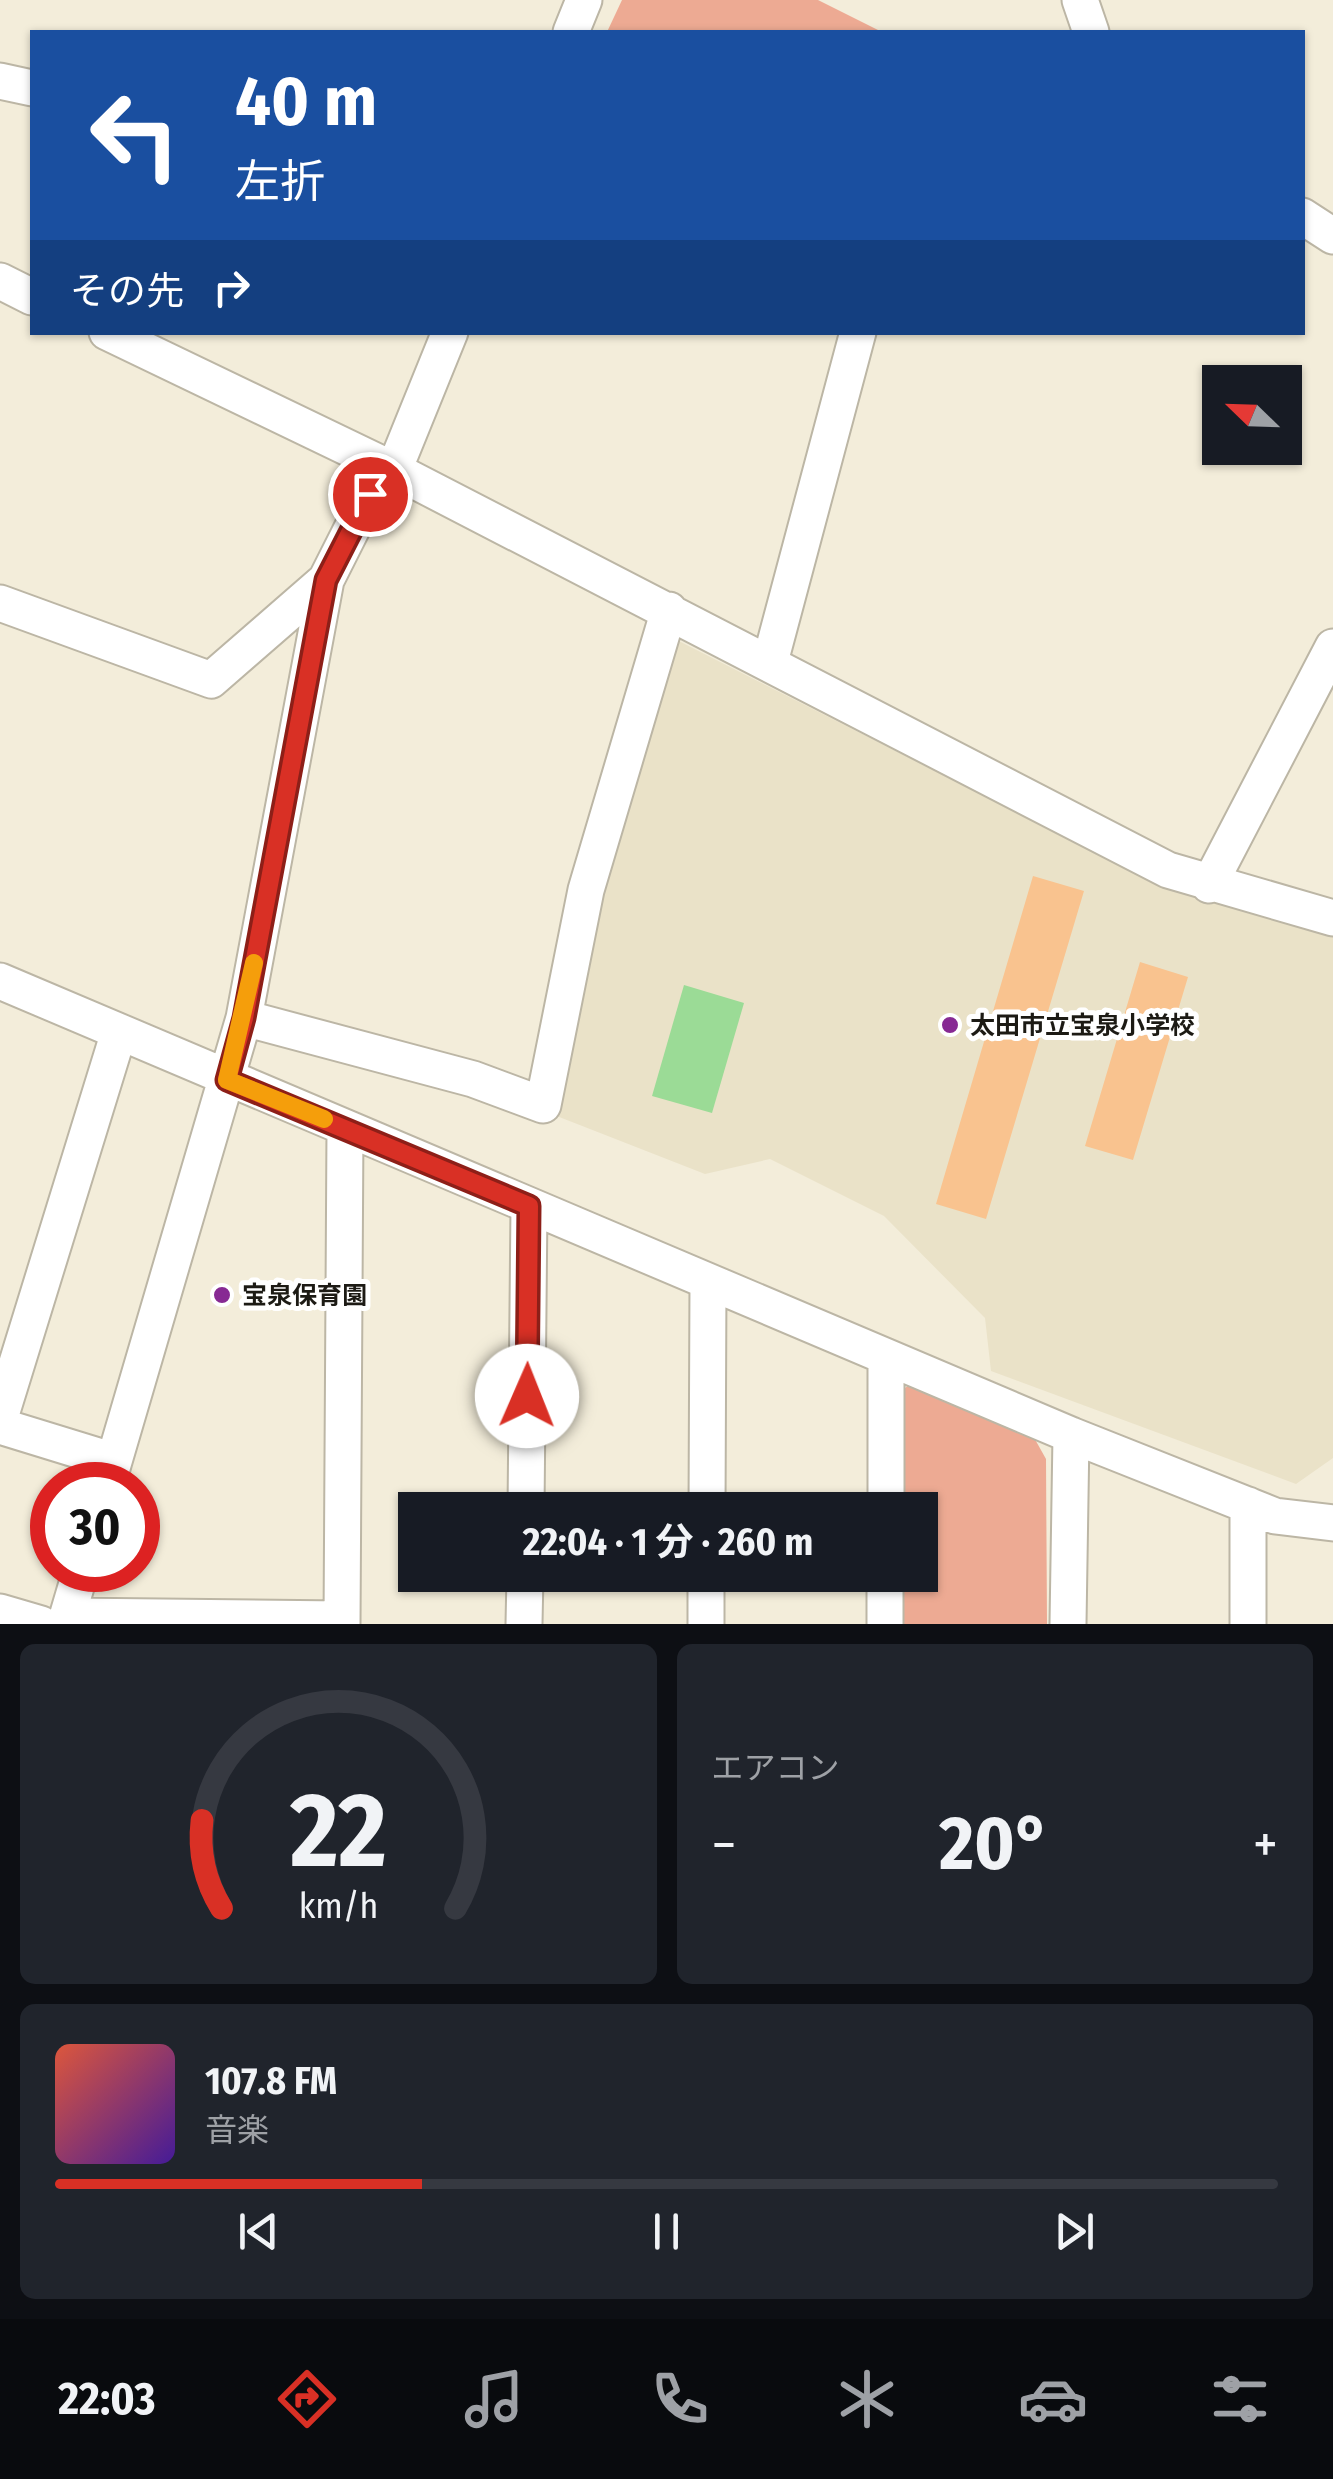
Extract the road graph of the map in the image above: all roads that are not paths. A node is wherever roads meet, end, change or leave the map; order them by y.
1 (584, 0) edge
2 (1080, 0) edge
3 (572, 30) edge
4 (1091, 30) edge
5 (0, 81) edge
6 (30, 88) edge
7 (1305, 218) edge
8 (1333, 236) edge
9 (0, 281) edge
10 (30, 296) edge
11 (113, 335) edge
12 (449, 335) edge
13 (857, 335) edge
14 (389, 468) junction
15 (326, 580) junction
16 (0, 603) edge
17 (669, 610) junction
18 (1333, 647) edge
19 (770, 662) junction
20 (1209, 885) junction
21 (1333, 918) edge
22 (0, 981) edge
23 (244, 1018) junction
24 (119, 1032) junction
25 (227, 1080) junction
26 (345, 1128) junction
27 (529, 1206) junction
28 (708, 1282) junction
29 (886, 1357) junction
30 (0, 1422) edge
31 (1071, 1435) junction
32 (86, 1462) edge
33 (113, 1462) edge
34 (526, 1492) edge
35 (707, 1492) edge
36 (886, 1492) edge
37 (1248, 1505) junction
38 (1333, 1523) edge
39 (72, 1592) edge
40 (525, 1592) edge
41 (706, 1592) edge
42 (886, 1592) edge
43 (0, 1612) edge
44 (342, 1621) edge
45 (58, 1622) edge
46 (524, 1624) edge
47 (706, 1624) edge
48 (885, 1624) edge
49 (1068, 1624) edge
50 (1248, 1624) edge

1 - 3 street
2 - 4 street
5 - 6 street
7 - 8 street
9 - 10 street
11 - 14 street
12 - 14 street
13 - 19 street
14 - 15 street
14 - 17 street
15 - 16 street
15 - 23 street
17 - 19 street
17 - 23 street
18 - 20 street
19 - 20 street
20 - 21 street
22 - 24 street
23 - 25 street
24 - 25 street
24 - 30 street
25 - 26 street
25 - 33 street
26 - 27 street
26 - 44 street
27 - 28 street
27 - 34 street
28 - 29 street
28 - 35 street
29 - 31 street
29 - 36 street
30 - 32 street
31 - 37 street
31 - 49 street
37 - 38 street
37 - 50 street
39 - 45 street
40 - 46 street
41 - 47 street
42 - 48 street
43 - 45 street
44 - 45 street

